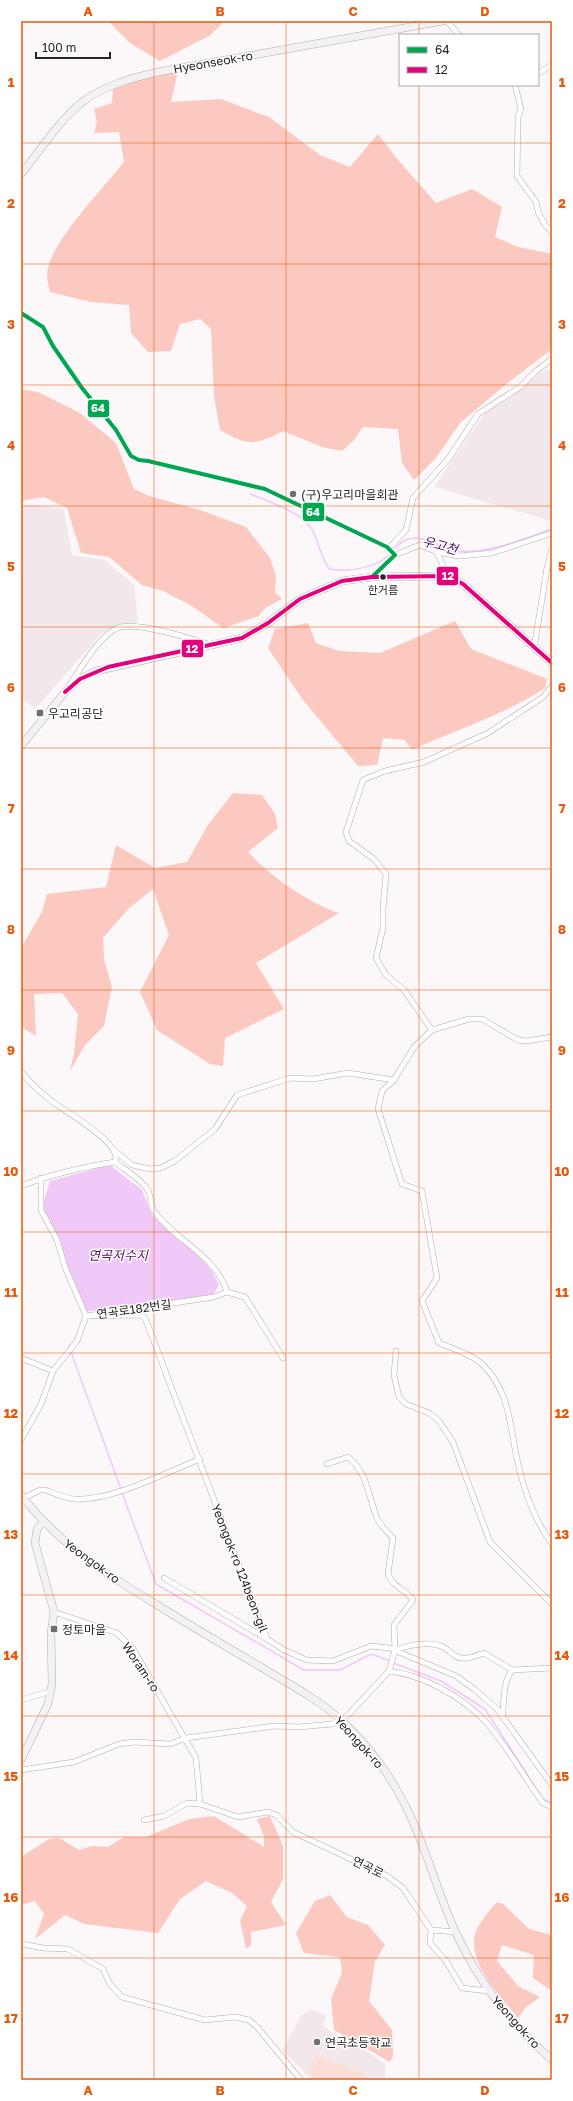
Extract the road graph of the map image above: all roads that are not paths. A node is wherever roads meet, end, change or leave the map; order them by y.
1 (443, 21) edge
2 (446, 21) edge
3 (433, 22) edge
4 (458, 34) edge
5 (552, 65) edge
6 (539, 72) edge
7 (515, 86) edge
8 (21, 174) edge
9 (552, 232) edge
10 (21, 313) edge
11 (552, 360) edge
12 (552, 533) edge
13 (389, 549) junction
14 (552, 549) edge
15 (437, 552) junction
16 (395, 554) junction
17 (448, 576) junction
18 (372, 577) junction
19 (212, 645) junction
20 (534, 648) junction
21 (552, 663) edge
22 (552, 686) edge
23 (65, 692) junction
24 (21, 746) edge
25 (432, 1030) junction
26 (552, 1037) edge
27 (21, 1071) edge
28 (394, 1080) junction
29 (115, 1151) junction
30 (115, 1162) junction
31 (41, 1178) junction
32 (21, 1186) edge
33 (227, 1292) junction
34 (86, 1316) junction
35 (396, 1351) dead end
36 (21, 1358) edge
37 (283, 1358) dead end
38 (53, 1371) junction
39 (21, 1440) edge
40 (200, 1459) junction
41 (327, 1464) dead end
42 (22, 1497) edge
43 (43, 1522) junction
44 (552, 1544) edge
45 (164, 1578) dead end
46 (552, 1604) edge
47 (54, 1612) junction
48 (267, 1639) junction
49 (395, 1650) junction
50 (552, 1668) edge
51 (389, 1669) junction
52 (512, 1670) junction
53 (51, 1692) junction
54 (21, 1700) edge
55 (502, 1716) junction
56 (341, 1720) junction
57 (186, 1738) junction
58 (21, 1760) edge
59 (21, 1770) edge
60 (552, 1785) edge
61 (200, 1804) junction
62 (552, 1807) edge
63 (144, 1820) dead end
64 (431, 1930) junction
65 (456, 1932) junction
66 (21, 1944) edge
67 (488, 1991) junction
68 (551, 2059) edge
69 (301, 2080) edge

1 - 3 street, Hyeonseok-ro
2 - 4 street
3 - 8 street, Hyeonseok-ro
5 - 6 street
7 - 9 street
10 - 13 street
11 - 13 street
12 - 15 street
13 - 16 street
14 - 20 street
15 - 16 street
15 - 17 street
16 - 18 street
17 - 18 street
17 - 20 street
18 - 19 street
19 - 23 street
19 - 23 street
20 - 21 street
22 - 25 street
23 - 24 street
25 - 26 street
25 - 28 street
27 - 29 street
28 - 29 street
28 - 44 street
29 - 30 street
30 - 31 street
30 - 33 street
31 - 32 street
31 - 34 street
33 - 34 street, 연곡로182번길
33 - 37 street
34 - 38 street, 연곡로182번길
34 - 40 street, Yeongok-ro 124beon-gil
35 - 46 street
36 - 38 street
38 - 39 street, 연곡로182번길
40 - 42 street
40 - 48 street, Yeongok-ro 124beon-gil
41 - 49 street
42 - 43 street, Yeongok-ro
43 - 47 street
43 - 56 street, Yeongok-ro
45 - 48 street
47 - 53 street
47 - 57 street, Woram-ro
48 - 49 street, Yeongok-ro 124beon-gil
49 - 51 street
49 - 52 street, Yeongok-ro 124beon-gil
49 - 55 street
50 - 52 street
51 - 56 street
51 - 62 street
52 - 55 street
53 - 54 street
53 - 58 street
55 - 60 street
56 - 57 street
56 - 65 street, Yeongok-ro
57 - 59 street
57 - 61 street, Woram-ro
61 - 63 street
61 - 64 street, 연곡로
64 - 65 street
64 - 67 street, 연곡로
65 - 67 street, Yeongok-ro
66 - 69 street
67 - 68 street, Yeongok-ro

